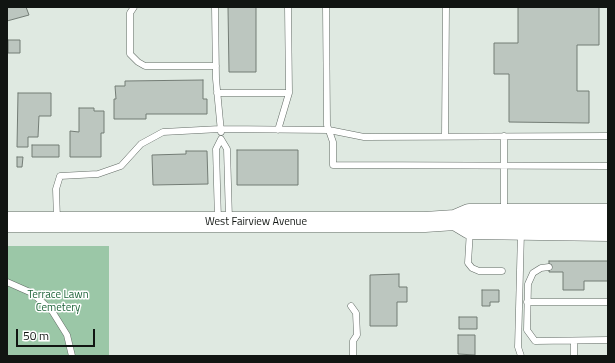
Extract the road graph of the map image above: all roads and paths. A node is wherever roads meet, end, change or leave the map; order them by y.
1 (134, 7) edge
2 (215, 7) edge
3 (288, 7) edge
4 (326, 7) edge
5 (446, 7) edge
6 (216, 66) junction
7 (217, 93) junction
8 (289, 93) junction
9 (220, 130) junction
10 (278, 130) junction
11 (329, 130) junction
12 (445, 136) junction
13 (504, 136) junction
14 (608, 136) edge
15 (221, 140) junction
16 (608, 166) edge
17 (504, 167) junction
18 (504, 213) junction
19 (608, 214) edge
20 (7, 222) edge
21 (57, 222) junction
22 (224, 222) junction
23 (462, 225) junction
24 (521, 230) junction
25 (608, 232) edge
26 (549, 267) dead end
27 (502, 271) dead end
28 (7, 282) edge
29 (527, 302) junction
30 (608, 302) edge
31 (351, 306) dead end
32 (608, 340) edge
33 (574, 341) junction
34 (72, 356) edge
35 (353, 356) edge
36 (521, 356) edge
37 (574, 356) edge

1 - 6 lane
2 - 6 lane
3 - 8 lane
4 - 11 lane
5 - 12 lane
6 - 7 lane
7 - 8 lane
7 - 9 lane
8 - 10 lane
9 - 10 lane
9 - 15 lane
9 - 21 lane
10 - 11 lane
11 - 12 lane
11 - 17 lane
12 - 13 lane
13 - 14 lane
13 - 17 lane
15 - 22 lane
15 - 22 lane
16 - 17 lane
17 - 18 lane
18 - 19 main road, West Fairview Avenue
18 - 23 main road, West Fairview Avenue
20 - 21 main road, West Fairview Avenue
21 - 22 main road, West Fairview Avenue
22 - 23 main road, West Fairview Avenue
23 - 24 main road, West Fairview Avenue
23 - 27 lane
24 - 25 main road, West Fairview Avenue
24 - 36 lane
26 - 29 lane
28 - 34 lane
29 - 30 lane
29 - 33 lane
31 - 35 lane
32 - 33 lane
33 - 37 lane

